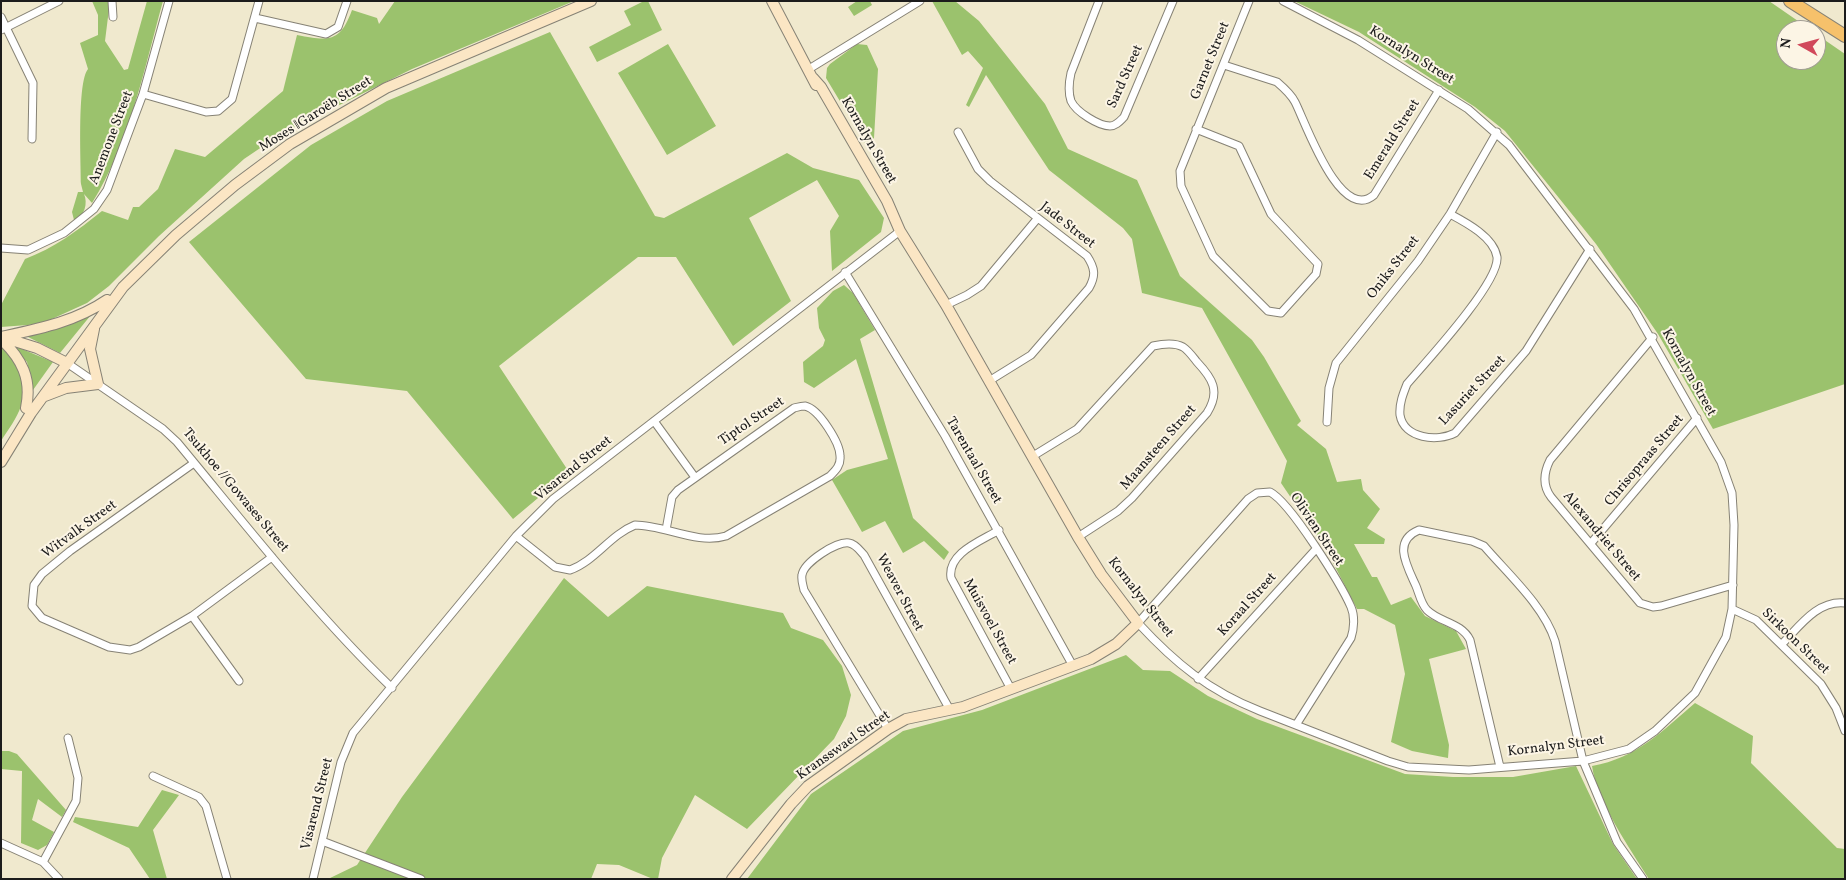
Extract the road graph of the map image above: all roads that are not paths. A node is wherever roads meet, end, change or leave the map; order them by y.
1 (59, 1) edge
2 (112, 1) edge
3 (168, 1) edge
4 (259, 1) edge
5 (347, 1) edge
6 (772, 1) edge
7 (920, 1) edge
8 (1099, 1) edge
9 (1172, 1) edge
10 (1249, 1) edge
11 (1283, 1) edge
12 (1790, 1) edge
13 (587, 2) edge
14 (1, 17) edge
15 (113, 17) dead end
16 (255, 18) junction
17 (4, 29) edge
18 (1845, 36) edge
19 (1224, 65) junction
20 (811, 74) junction
21 (1439, 90) junction
22 (143, 94) junction
23 (1196, 130) junction
24 (958, 132) dead end
25 (1497, 132) junction
26 (32, 139) dead end
27 (1450, 214) junction
28 (1037, 219) junction
29 (900, 230) junction
30 (1, 248) edge
31 (1590, 249) junction
32 (845, 272) junction
33 (123, 287) junction
34 (107, 300) junction
35 (946, 305) junction
36 (96, 325) junction
37 (1653, 337) junction
38 (1, 338) edge
39 (64, 361) junction
40 (990, 381) junction
41 (98, 384) junction
42 (42, 398) junction
43 (26, 408) junction
44 (1697, 418) junction
45 (654, 421) junction
46 (1327, 422) dead end
47 (1, 450) edge
48 (1033, 456) junction
49 (1, 462) edge
50 (194, 463) junction
51 (694, 476) junction
52 (666, 530) junction
53 (999, 530) junction
54 (516, 536) junction
55 (1078, 537) junction
56 (1592, 542) junction
57 (1316, 548) junction
58 (272, 557) junction
59 (1732, 585) junction
60 (1845, 603) edge
61 (1732, 609) junction
62 (192, 616) junction
63 (1138, 622) junction
64 (1782, 644) junction
65 (1073, 666) junction
66 (1198, 679) junction
67 (239, 680) dead end
68 (392, 688) junction
69 (1011, 689) junction
70 (950, 710) junction
71 (1296, 725) junction
72 (888, 730) junction
73 (1845, 731) edge
74 (68, 738) dead end
75 (1583, 761) junction
76 (1500, 767) junction
77 (152, 776) dead end
78 (322, 842) junction
79 (1, 843) edge
80 (43, 862) junction
81 (59, 879) edge
82 (227, 879) edge
83 (312, 879) edge
84 (421, 879) edge
85 (732, 879) edge
86 (1643, 879) edge

1 - 17 street
2 - 15 street
3 - 22 street, Anemone Street
4 - 16 street
5 - 16 street
6 - 20 main road, Kornalyn Street
7 - 20 street
8 - 9 street, Sard Street
10 - 19 street, Garnet Street
11 - 21 street, Kornalyn Street
12 - 18 highway
13 - 33 main road, Moses ǁGaroëb Street
14 - 17 street
16 - 22 street
17 - 26 street
19 - 21 street, Emerald Street
19 - 23 street, Garnet Street
20 - 29 main road, Kornalyn Street
21 - 25 street, Kornalyn Street
22 - 30 street, Anemone Street
23 - 23 street, Garnet Street
24 - 28 street, Jade Street
25 - 27 street, Oniks Street
25 - 31 street, Kornalyn Street
27 - 31 street, Lasuriet Street
27 - 46 street, Oniks Street
28 - 35 street
28 - 40 street, Jade Street
29 - 32 street, Visarend Street
29 - 35 main road, Kornalyn Street
31 - 37 street, Kornalyn Street
32 - 45 street, Visarend Street
32 - 53 street, Tarentaal Street
33 - 34 main road, Moses ǁGaroëb Street
33 - 36 main road, Moses ǁGaroëb Street
34 - 38 main road
34 - 39 main road, Moses ǁGaroëb Street
35 - 40 main road, Kornalyn Street
36 - 39 main road, Moses ǁGaroëb Street
36 - 41 main road
37 - 44 street, Kornalyn Street
37 - 56 street, Alexandriet Street
38 - 39 main road, Tsukhoe //Gowases Street
38 - 43 main road
39 - 41 street, Tsukhoe //Gowases Street
39 - 42 main road, Moses ǁGaroëb Street
39 - 43 main road, Moses ǁGaroëb Street
40 - 48 main road, Kornalyn Street
41 - 42 main road
41 - 50 street, Tsukhoe //Gowases Street
42 - 49 main road, Moses ǁGaroëb Street
43 - 47 main road, Moses ǁGaroëb Street
44 - 56 street, Chrisopraas Street
44 - 59 street, Kornalyn Street
45 - 51 street
45 - 54 street, Visarend Street
48 - 55 main road, Kornalyn Street
48 - 55 street, Maansteen Street
50 - 58 street, Tsukhoe //Gowases Street
50 - 62 street, Witvalk Street
51 - 52 street, Tiptol Street
51 - 52 street, Tiptol Street
52 - 54 street, Tiptol Street
53 - 65 street, Tarentaal Street
53 - 69 street, Muisvoel Street
54 - 68 street, Visarend Street
55 - 63 main road, Kornalyn Street
56 - 59 street, Alexandriet Street
57 - 63 street, Olivien Street
57 - 66 street, Koraal Street
57 - 71 street, Olivien Street
58 - 62 street, Witvalk Street
58 - 68 street, Tsukhoe //Gowases Street
59 - 61 street, Kornalyn Street
60 - 64 street
61 - 64 street, Sirkoon Street
61 - 75 street, Kornalyn Street
62 - 67 street
63 - 65 main road, Kransswael Street
63 - 66 street, Kornalyn Street
64 - 73 street, Sirkoon Street
65 - 69 main road, Kransswael Street
66 - 71 street, Kornalyn Street
68 - 78 street, Visarend Street
69 - 70 main road, Kransswael Street
70 - 72 main road, Kransswael Street
70 - 72 street, Weaver Street
71 - 76 street, Kornalyn Street
72 - 85 main road, Kransswael Street
74 - 80 street
75 - 76 street, Kornalyn Street
75 - 76 street
75 - 86 street
77 - 82 street
78 - 83 street, Visarend Street
78 - 84 street
79 - 80 street
80 - 81 street

